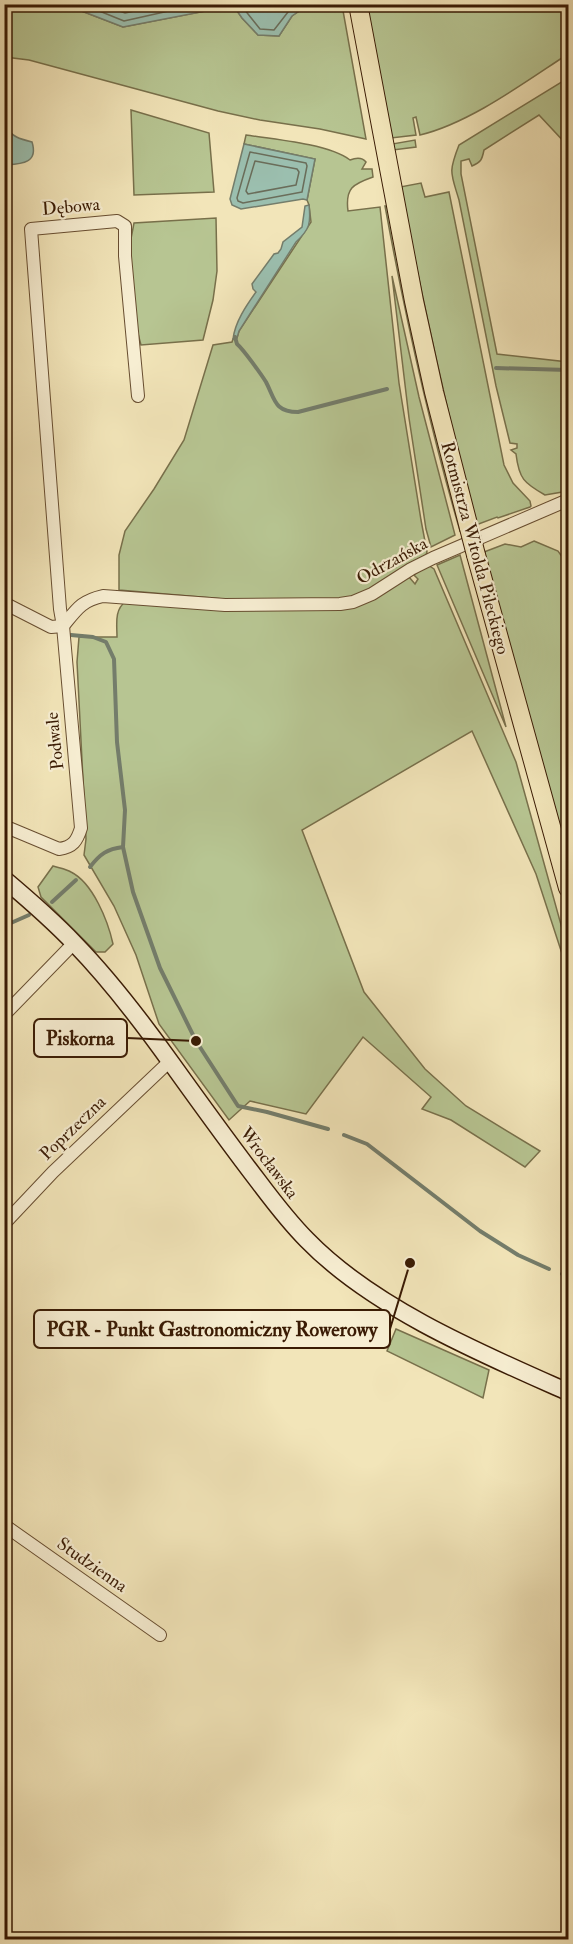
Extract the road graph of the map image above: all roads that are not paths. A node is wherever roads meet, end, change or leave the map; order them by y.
1 (358, 4) edge
2 (138, 396) dead end
3 (568, 500) edge
4 (4, 603) edge
5 (63, 626) junction
6 (4, 826) edge
7 (4, 879) edge
8 (568, 888) edge
9 (74, 943) junction
10 (4, 1015) edge
11 (170, 1061) junction
12 (4, 1224) edge
13 (568, 1392) edge
14 (4, 1525) edge
15 (160, 1635) dead end

1 - 8 main road, Rotmistrza Witolda Pileckiego, bridge
2 - 5 street, Dębowa
3 - 5 street, Odrzańska
4 - 5 street
5 - 6 street, Podwale
7 - 9 main road, Wrocławska
9 - 10 street
9 - 11 main road, Wrocławska
11 - 12 street, Poprzeczna
11 - 13 main road, Wrocławska
14 - 15 street, Studzienna

